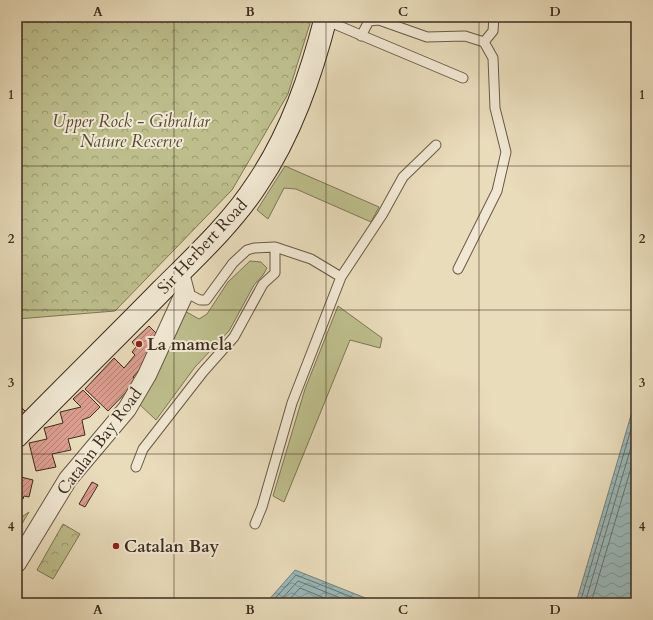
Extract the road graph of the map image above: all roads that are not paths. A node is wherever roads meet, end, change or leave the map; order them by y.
1 (494, 17) edge
2 (326, 19) edge
3 (361, 36) junction
4 (484, 42) junction
5 (463, 78) dead end
6 (436, 145) dead end
7 (275, 247) junction
8 (458, 269) dead end
9 (341, 277) junction
10 (182, 283) junction
11 (17, 436) edge
12 (136, 467) dead end
13 (255, 524) dead end
14 (17, 563) edge

1 - 4 lane
2 - 3 lane
2 - 10 main road, Sir Herbert Road
3 - 4 lane
3 - 5 lane
4 - 8 lane
6 - 9 lane
7 - 9 lane
7 - 10 lane
7 - 12 lane
9 - 13 lane
10 - 11 main road, Sir Herbert Road
10 - 14 street, Catalan Bay Road

